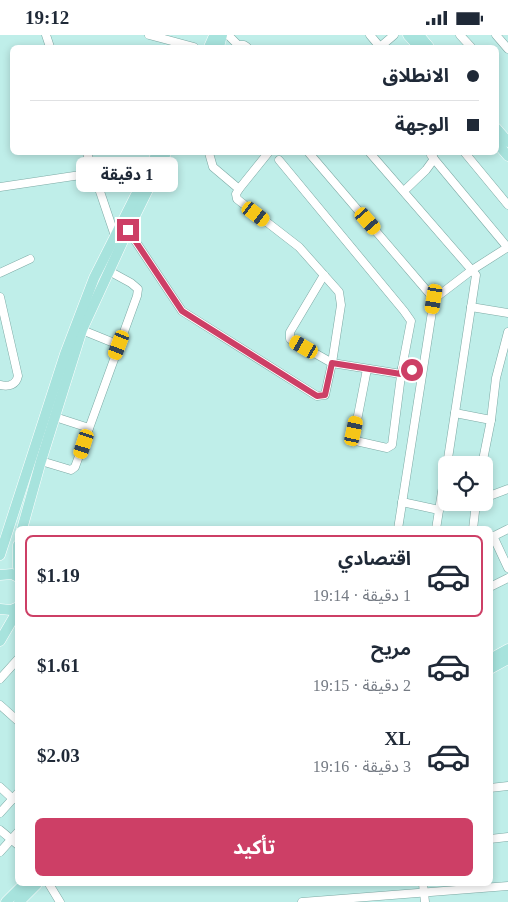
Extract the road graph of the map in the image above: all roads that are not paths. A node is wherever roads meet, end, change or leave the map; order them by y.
1 (149, 35) edge
2 (217, 35) edge
3 (228, 35) edge
4 (370, 35) edge
5 (394, 35) edge
6 (408, 35) edge
7 (419, 35) edge
8 (460, 35) edge
9 (496, 35) edge
10 (186, 45) edge
11 (210, 45) edge
12 (236, 45) edge
13 (378, 45) edge
14 (382, 45) edge
15 (416, 45) edge
16 (427, 45) edge
17 (469, 45) edge
18 (506, 47) edge
19 (499, 132) edge
20 (508, 142) edge
21 (499, 145) edge
22 (88, 155) edge
23 (156, 155) edge
24 (165, 155) edge
25 (210, 155) edge
26 (266, 155) edge
27 (312, 155) edge
28 (372, 155) edge
29 (432, 155) edge
30 (467, 155) edge
31 (508, 156) edge
32 (279, 160) dead end
33 (94, 173) junction
34 (0, 187) edge
35 (239, 189) junction
36 (404, 191) junction
37 (508, 205) edge
38 (128, 230) junction
39 (115, 236) junction
40 (508, 247) edge
41 (30, 259) dead end
42 (472, 270) junction
43 (109, 271) junction
44 (0, 273) edge
45 (324, 275) junction
46 (0, 297) edge
47 (434, 299) junction
48 (471, 307) junction
49 (508, 313) edge
50 (82, 330) junction
51 (508, 332) edge
52 (119, 345) junction
53 (332, 363) junction
54 (368, 369) junction
55 (401, 371) junction
56 (422, 372) junction
57 (0, 385) edge
58 (455, 413) junction
59 (54, 417) junction
60 (490, 420) junction
61 (89, 428) junction
62 (448, 456) edge
63 (484, 456) edge
64 (41, 461) junction
65 (508, 489) edge
66 (493, 495) edge
67 (402, 503) junction
68 (438, 511) edge
69 (439, 511) edge
70 (475, 511) edge
71 (23, 526) edge
72 (398, 526) edge
73 (436, 526) edge
74 (473, 526) edge
75 (508, 529) edge
76 (493, 536) edge
77 (493, 541) edge
78 (0, 555) edge
79 (508, 569) edge
80 (1, 573) edge
81 (15, 576) edge
82 (508, 578) edge
83 (493, 586) edge
84 (0, 609) edge
85 (15, 609) edge
86 (15, 614) edge
87 (0, 641) edge
88 (508, 649) edge
89 (493, 657) edge
90 (508, 659) edge
91 (15, 662) edge
92 (493, 667) edge
93 (0, 679) edge
94 (0, 705) edge
95 (15, 718) edge
96 (508, 786) edge
97 (0, 787) edge
98 (493, 788) edge
99 (15, 796) edge
100 (0, 813) edge
101 (0, 830) edge
102 (15, 835) edge
103 (508, 837) edge
104 (11, 839) junction
105 (493, 839) edge
106 (15, 842) edge
107 (0, 851) edge
108 (22, 886) edge
109 (35, 886) edge
110 (50, 886) edge
111 (508, 886) edge
112 (423, 888) edge
113 (6, 902) edge
114 (19, 902) edge
115 (60, 902) edge
116 (302, 902) edge
117 (424, 902) edge

1 - 10 street
2 - 11 main road
3 - 12 street
4 - 13 street
5 - 14 street
6 - 15 main road
7 - 16 main road
8 - 17 street
9 - 18 street
19 - 20 main road
21 - 31 main road
22 - 33 street
23 - 39 main road
24 - 38 main road
25 - 35 street
26 - 35 street
27 - 47 street
28 - 36 street
29 - 36 street
29 - 40 street
30 - 37 street
32 - 55 street
33 - 34 street
33 - 39 street
35 - 45 street
36 - 42 street
38 - 43 main road
38 - 53 street
39 - 78 main road
40 - 42 street
41 - 44 street
42 - 47 street
42 - 48 street
43 - 50 main road
43 - 52 street
45 - 53 street
45 - 53 street
46 - 57 street
47 - 56 street
48 - 49 street
48 - 58 street
50 - 52 street
50 - 59 main road
51 - 60 street
52 - 61 street
53 - 54 street
54 - 55 street
54 - 55 street
55 - 56 street
56 - 67 street
58 - 60 street
58 - 62 street
59 - 61 street
59 - 64 main road
60 - 63 street
61 - 64 street
64 - 71 main road
65 - 66 street
67 - 68 street
67 - 72 street
69 - 73 street
70 - 74 street
75 - 76 street
77 - 79 street
80 - 81 main road
82 - 83 street
84 - 85 main road
86 - 87 main road
88 - 89 main road
90 - 92 main road
91 - 93 street
94 - 95 street
96 - 98 street
97 - 99 street
99 - 100 street
101 - 104 street
102 - 104 street
103 - 105 street
104 - 106 street
104 - 107 street
108 - 113 main road
109 - 114 main road
110 - 115 street
111 - 112 street
112 - 116 street
112 - 117 street

